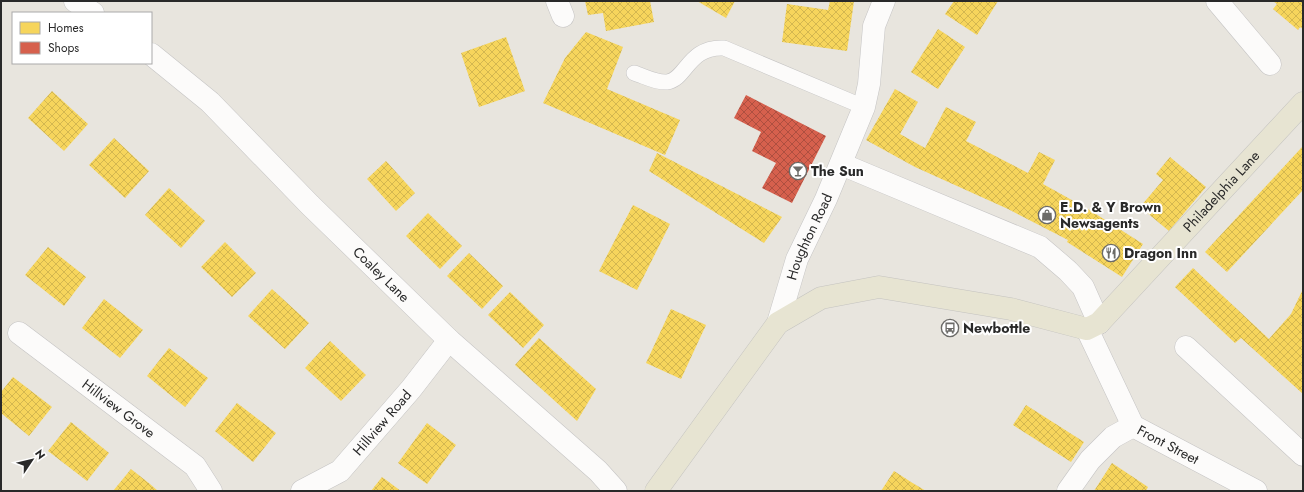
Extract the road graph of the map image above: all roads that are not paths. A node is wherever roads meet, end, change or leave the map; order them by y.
1 (75, 1) edge
2 (884, 1) edge
3 (1217, 1) edge
4 (92, 12) edge
5 (152, 55) edge
6 (1270, 64) dead end
7 (634, 73) dead end
8 (864, 108) junction
9 (1301, 108) edge
10 (841, 164) junction
11 (778, 323) junction
12 (1093, 326) junction
13 (19, 333) dead end
14 (449, 340) junction
15 (1186, 347) dead end
16 (1133, 426) junction
17 (1303, 455) edge
18 (211, 491) edge
19 (302, 491) edge
20 (616, 491) edge
21 (656, 491) edge
22 (1068, 491) edge
23 (1256, 491) edge

1 - 4 street
2 - 8 street, Houghton Road
3 - 6 street
5 - 14 street, Coaley Lane
7 - 8 lane
8 - 10 street, Houghton Road
9 - 12 main road, Philadelphia Lane
10 - 11 street, Houghton Road
10 - 12 street, Front Street
11 - 12 main road
11 - 21 main road
12 - 16 street, Front Street
13 - 18 street, Hillview Grove
14 - 19 street, Hillview Road
14 - 20 street, Coaley Lane
15 - 17 street
16 - 22 street
16 - 23 street, Front Street

